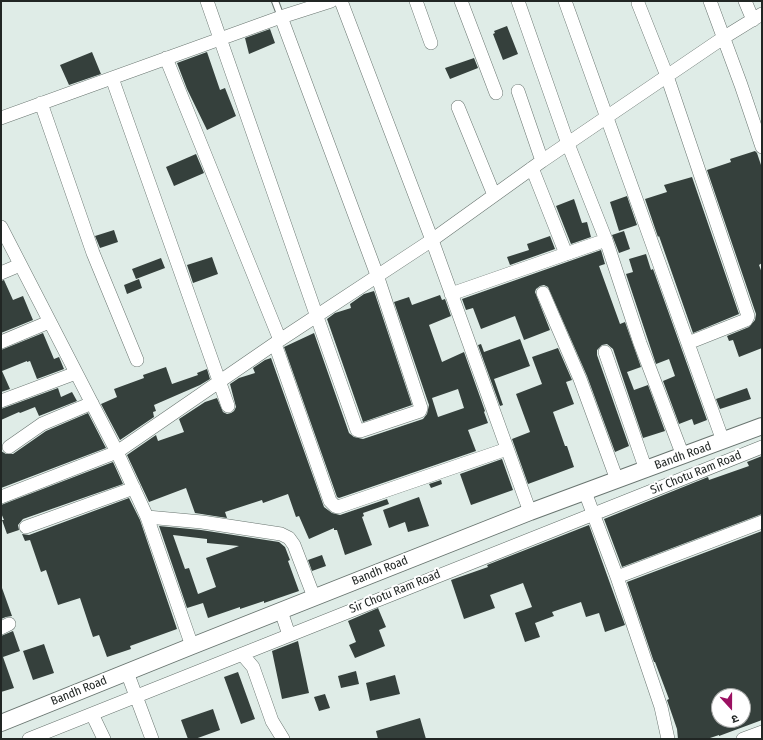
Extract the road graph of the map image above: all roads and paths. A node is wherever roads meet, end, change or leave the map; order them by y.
1 (207, 1) edge
2 (275, 1) edge
3 (332, 1) edge
4 (341, 1) edge
5 (416, 1) edge
6 (461, 1) edge
7 (518, 1) edge
8 (565, 1) edge
9 (710, 1) edge
10 (745, 1) edge
11 (638, 2) dead end
12 (281, 17) junction
13 (757, 17) edge
14 (221, 38) junction
15 (723, 38) junction
16 (431, 43) dead end
17 (166, 58) junction
18 (667, 76) junction
19 (112, 78) junction
20 (518, 91) dead end
21 (496, 93) dead end
22 (41, 103) junction
23 (458, 106) dead end
24 (608, 117) junction
25 (1, 118) edge
26 (568, 144) junction
27 (762, 147) edge
28 (537, 165) junction
29 (494, 195) junction
30 (1, 227) edge
31 (432, 240) junction
32 (606, 240) junction
33 (566, 254) junction
34 (20, 265) junction
35 (1, 273) edge
36 (377, 275) junction
37 (543, 293) dead end
38 (451, 294) junction
39 (317, 317) junction
40 (50, 322) junction
41 (1, 342) edge
42 (278, 342) junction
43 (688, 343) junction
44 (605, 352) dead end
45 (137, 360) dead end
46 (76, 373) junction
47 (220, 382) junction
48 (1, 401) edge
49 (92, 403) junction
50 (228, 406) dead end
51 (762, 426) edge
52 (723, 441) junction
53 (9, 447) dead end
54 (762, 447) edge
55 (507, 449) junction
56 (117, 452) junction
57 (683, 456) junction
58 (646, 470) junction
59 (617, 480) junction
60 (134, 488) junction
61 (585, 492) junction
62 (1, 498) edge
63 (530, 512) junction
64 (594, 513) junction
65 (147, 518) junction
66 (762, 522) edge
67 (26, 527) dead end
68 (617, 577) junction
69 (314, 597) junction
70 (281, 611) junction
71 (290, 635) junction
72 (192, 646) junction
73 (242, 654) junction
74 (127, 672) junction
75 (137, 696) junction
76 (92, 714) junction
77 (1, 723) edge
78 (762, 732) edge
79 (29, 739) edge
80 (104, 739) edge
81 (152, 739) edge
82 (283, 739) edge
83 (668, 739) edge
84 (743, 739) edge

1 - 14 street
2 - 12 lane
3 - 12 street
4 - 31 street
5 - 16 street
6 - 21 street
7 - 26 street
8 - 24 street
9 - 15 street
10 - 13 street
11 - 18 street
12 - 14 street
12 - 36 street
13 - 15 street
14 - 17 street
14 - 39 street
15 - 18 street
15 - 27 street
17 - 19 street
17 - 42 street
18 - 24 street
18 - 43 street
19 - 22 street
19 - 47 street
20 - 28 street
22 - 25 street
22 - 45 street
23 - 29 street
24 - 26 street
24 - 43 street
26 - 28 street
26 - 32 street
28 - 29 street
28 - 33 street
29 - 31 street
30 - 34 street
31 - 36 street
31 - 38 street
32 - 33 street
32 - 57 street
33 - 38 street
34 - 35 street
34 - 40 street
36 - 39 street
36 - 39 street
37 - 59 street
38 - 55 street
39 - 42 street
40 - 41 street
40 - 46 street
42 - 47 street
42 - 55 street
43 - 52 street
44 - 58 street
46 - 48 street
46 - 49 street
47 - 50 street
47 - 56 street
49 - 53 street
49 - 56 street
51 - 52 street, Bandh Road
52 - 57 street, Bandh Road
54 - 64 street, Sir Chotu Ram Road
55 - 63 street
56 - 60 street
56 - 62 street
57 - 58 street, Bandh Road
58 - 59 street, Bandh Road
59 - 61 street, Bandh Road
60 - 65 street
60 - 67 street
61 - 63 street, Bandh Road
61 - 64 street
63 - 69 street, Bandh Road
64 - 68 street
64 - 71 street, Sir Chotu Ram Road
65 - 69 street
65 - 72 street
66 - 68 street
68 - 83 street
69 - 70 street, Bandh Road
70 - 71 street
70 - 72 street, Bandh Road
71 - 73 street, Sir Chotu Ram Road
72 - 74 street, Bandh Road
73 - 75 street, Sir Chotu Ram Road
73 - 82 street
74 - 75 street
74 - 77 street, Bandh Road
75 - 76 street, Sir Chotu Ram Road
75 - 81 street
76 - 79 street, Sir Chotu Ram Road
76 - 80 street
78 - 84 street

